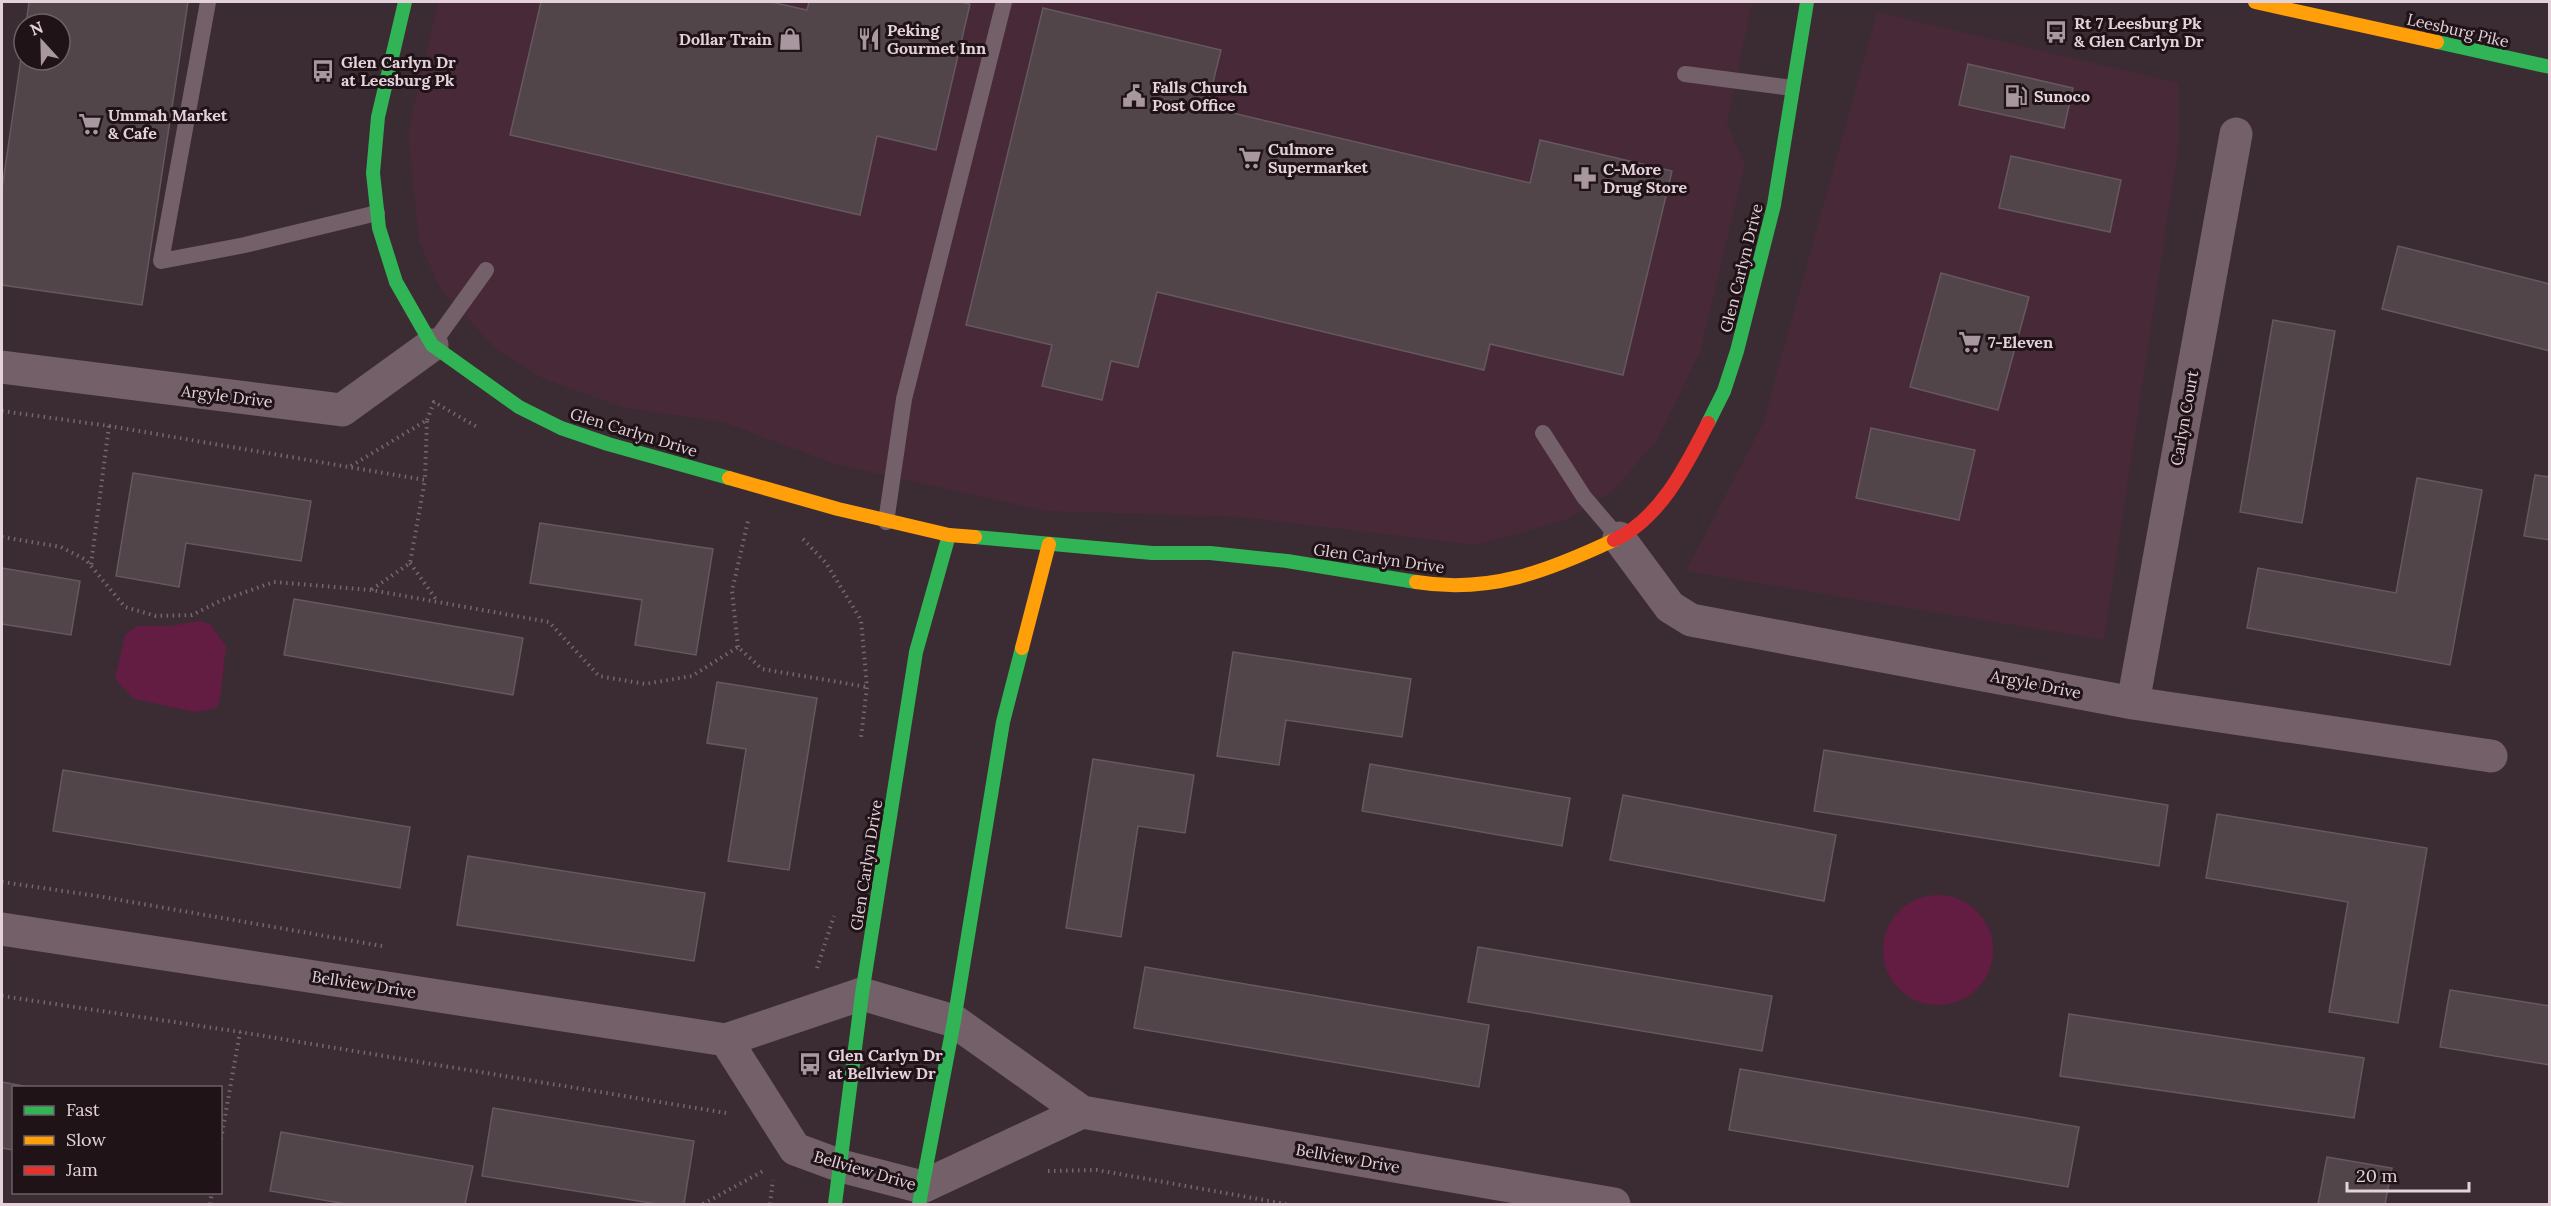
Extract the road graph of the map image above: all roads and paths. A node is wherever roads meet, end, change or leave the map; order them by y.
1 (208, 2) edge
2 (405, 2) edge
3 (1004, 2) edge
4 (1807, 2) edge
5 (2254, 2) edge
6 (2550, 67) edge
7 (1685, 74) dead end
8 (1792, 88) junction
9 (2236, 134) dead end
10 (377, 213) junction
11 (486, 270) dead end
12 (432, 345) junction
13 (2, 367) edge
14 (2, 411) edge
15 (427, 420) junction
16 (109, 426) junction
17 (480, 429) dead end
18 (1543, 433) dead end
19 (351, 467) junction
20 (425, 480) junction
21 (751, 512) dead end
22 (886, 522) junction
23 (798, 533) dead end
24 (949, 535) junction
25 (2, 536) edge
26 (1619, 538) junction
27 (1049, 544) junction
28 (410, 563) junction
29 (91, 566) junction
30 (371, 590) junction
31 (438, 602) junction
32 (738, 647) junction
33 (867, 687) junction
34 (2133, 703) junction
35 (860, 744) dead end
36 (2491, 756) dead end
37 (2, 882) edge
38 (834, 914) dead end
39 (2, 928) edge
40 (392, 948) dead end
41 (810, 973) dead end
42 (862, 994) junction
43 (2, 996) edge
44 (954, 1022) junction
45 (240, 1032) junction
46 (726, 1040) junction
47 (1082, 1112) junction
48 (734, 1114) dead end
49 (222, 1134) edge
50 (775, 1165) dead end
51 (841, 1166) junction
52 (1043, 1171) dead end
53 (774, 1175) dead end
54 (921, 1196) edge
55 (703, 1204) edge
56 (770, 1204) edge
57 (836, 1204) edge
58 (1286, 1204) edge
59 (1614, 1204) edge

1 - 10 lane
2 - 10 street
3 - 22 lane
4 - 8 street, Glen Carlyn Drive
5 - 6 street, Leesburg Pike
7 - 8 lane
8 - 26 street, Glen Carlyn Drive
9 - 34 street, Carlyn Court
10 - 12 street
11 - 12 lane
12 - 13 street, Argyle Drive
12 - 22 street, Glen Carlyn Drive
14 - 16 path
15 - 17 path
15 - 19 path
15 - 20 path
16 - 19 path
16 - 29 path
18 - 26 lane
19 - 20 path
20 - 28 path
21 - 32 path
22 - 24 street, Glen Carlyn Drive
23 - 33 path
24 - 27 street, Glen Carlyn Drive
24 - 42 street, Glen Carlyn Drive
25 - 29 path
26 - 27 street, Glen Carlyn Drive
26 - 34 street, Argyle Drive
27 - 44 street
28 - 30 path
28 - 31 path
29 - 30 path
30 - 31 path
31 - 32 path
32 - 33 path
33 - 35 path
34 - 36 street, Argyle Drive
37 - 40 path
38 - 41 path
39 - 46 street, Bellview Drive
42 - 44 street, Bellview Drive
42 - 46 street, Bellview Drive
42 - 51 street, Glen Carlyn Drive
43 - 45 path
44 - 47 street, Bellview Drive
44 - 54 street
45 - 48 path
45 - 49 path
46 - 51 street, Bellview Drive
47 - 54 street, Bellview Drive
47 - 59 street, Bellview Drive
50 - 55 path
51 - 54 street, Bellview Drive
51 - 57 street, Glen Carlyn Drive
52 - 58 path
53 - 56 path

